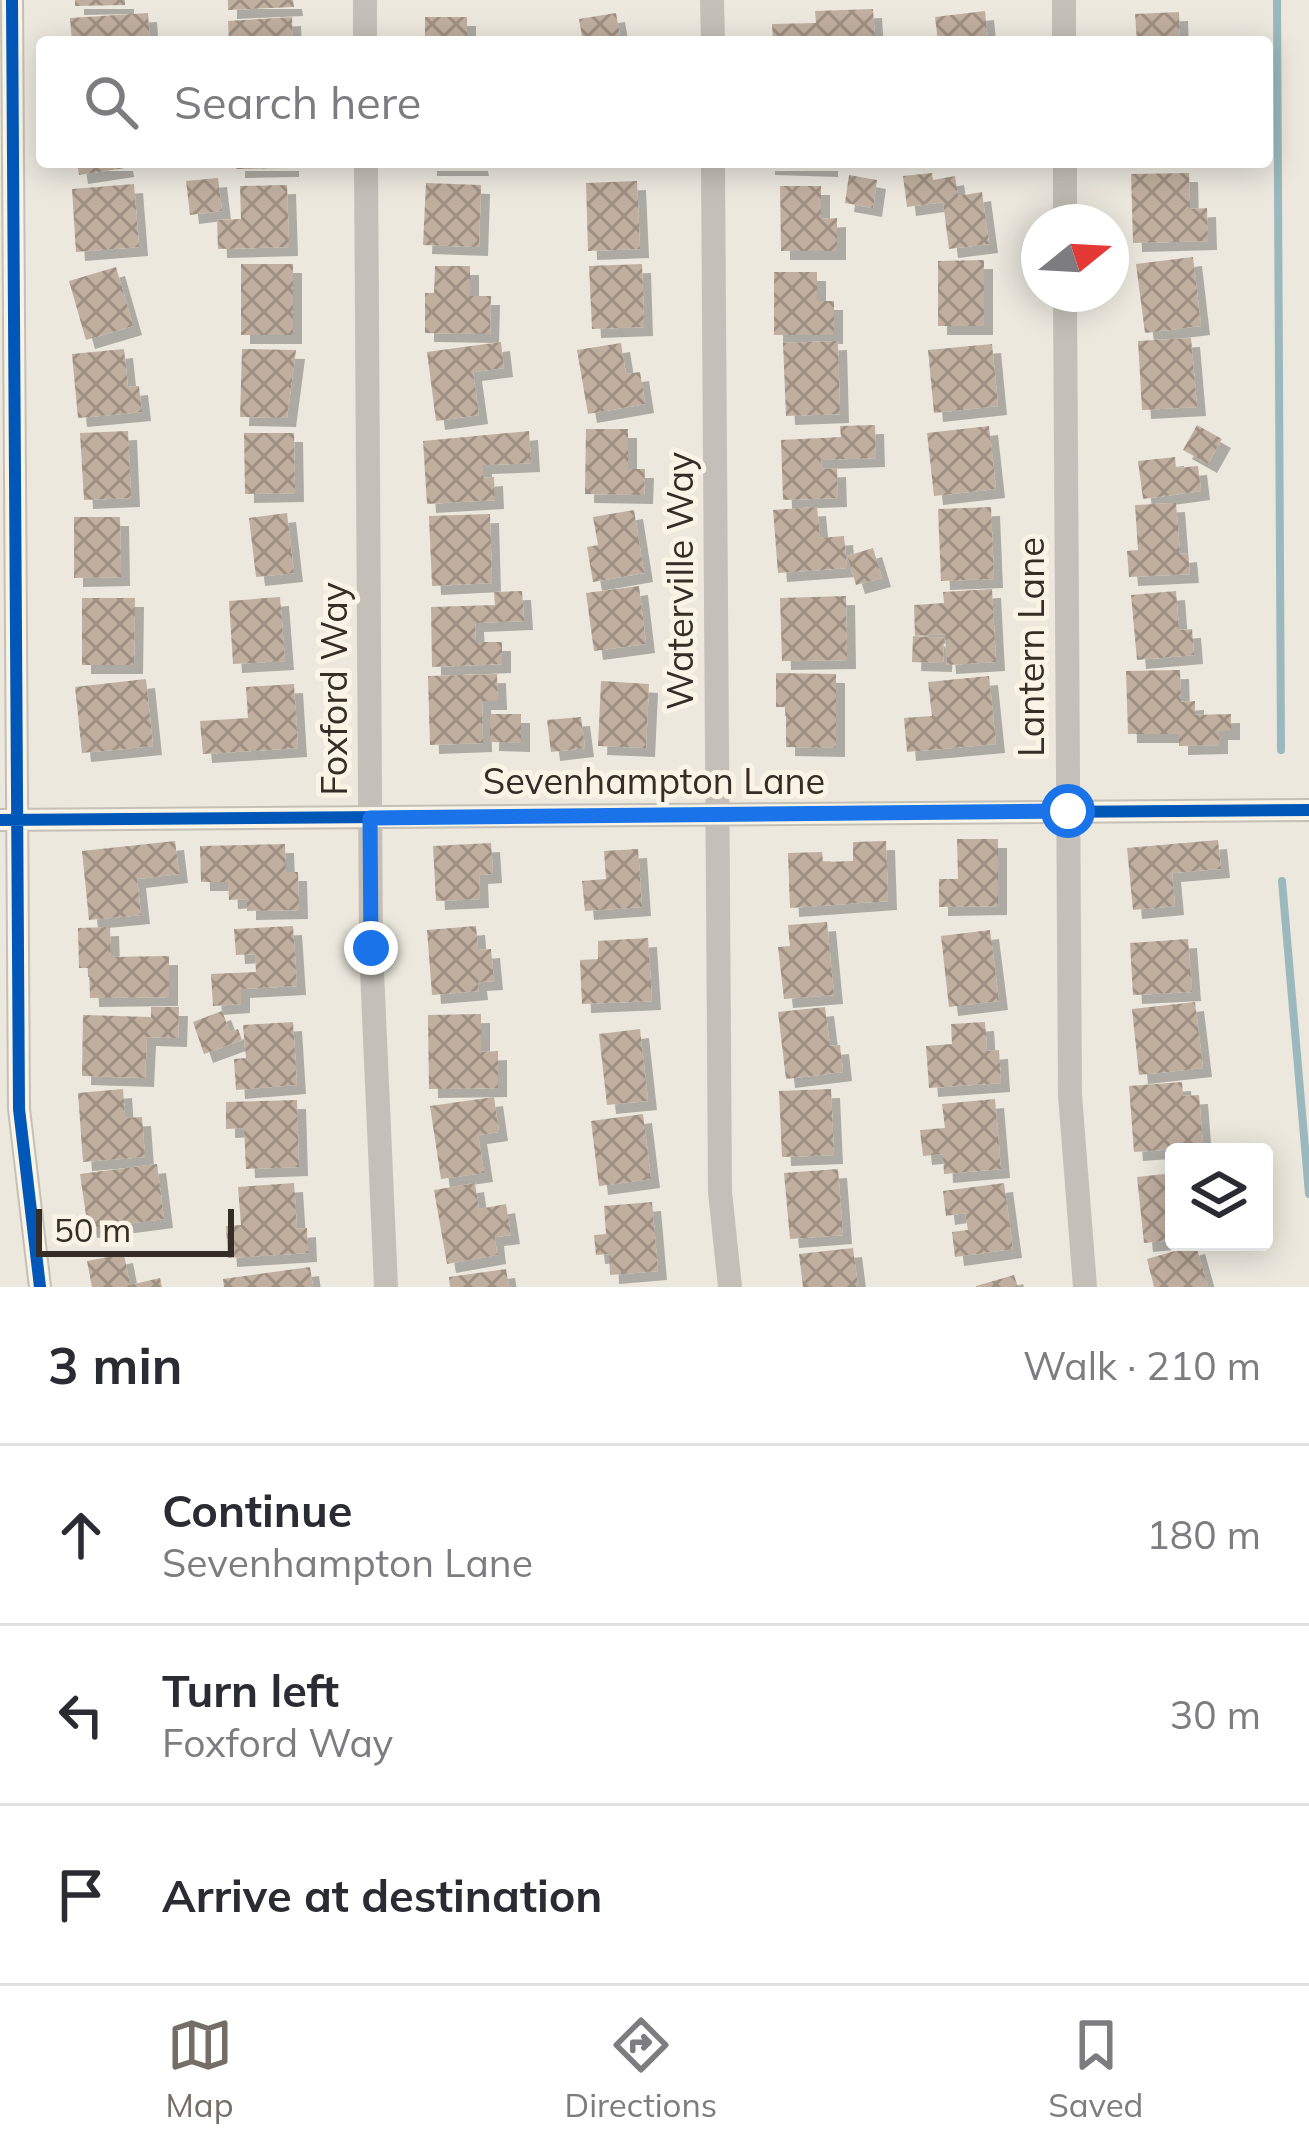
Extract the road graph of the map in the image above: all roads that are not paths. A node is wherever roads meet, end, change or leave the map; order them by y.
1 (12, 0) edge
2 (365, 0) edge
3 (712, 0) edge
4 (1064, 0) edge
5 (365, 36) edge
6 (712, 36) edge
7 (1064, 36) edge
8 (366, 168) edge
9 (713, 168) edge
10 (1065, 168) edge
11 (1065, 204) edge
12 (1065, 312) edge
13 (1309, 810) edge
14 (1068, 811) junction
15 (370, 818) junction
16 (718, 818) junction
17 (7, 820) edge
18 (40, 1287) edge
19 (386, 1287) edge
20 (730, 1287) edge
21 (1085, 1287) edge

1 - 17 street
2 - 5 street
3 - 6 street
4 - 7 street
8 - 15 street, Foxford Way
9 - 16 street, Waterville Way
10 - 11 street
12 - 14 street, Lantern Lane
13 - 14 street, Sevenhampton Lane
14 - 16 street, Sevenhampton Lane
14 - 21 street, Lantern Lane
15 - 16 street, Sevenhampton Lane
15 - 17 street, Sevenhampton Lane
15 - 19 street, Foxford Way
16 - 20 street, Waterville Way
17 - 18 street

